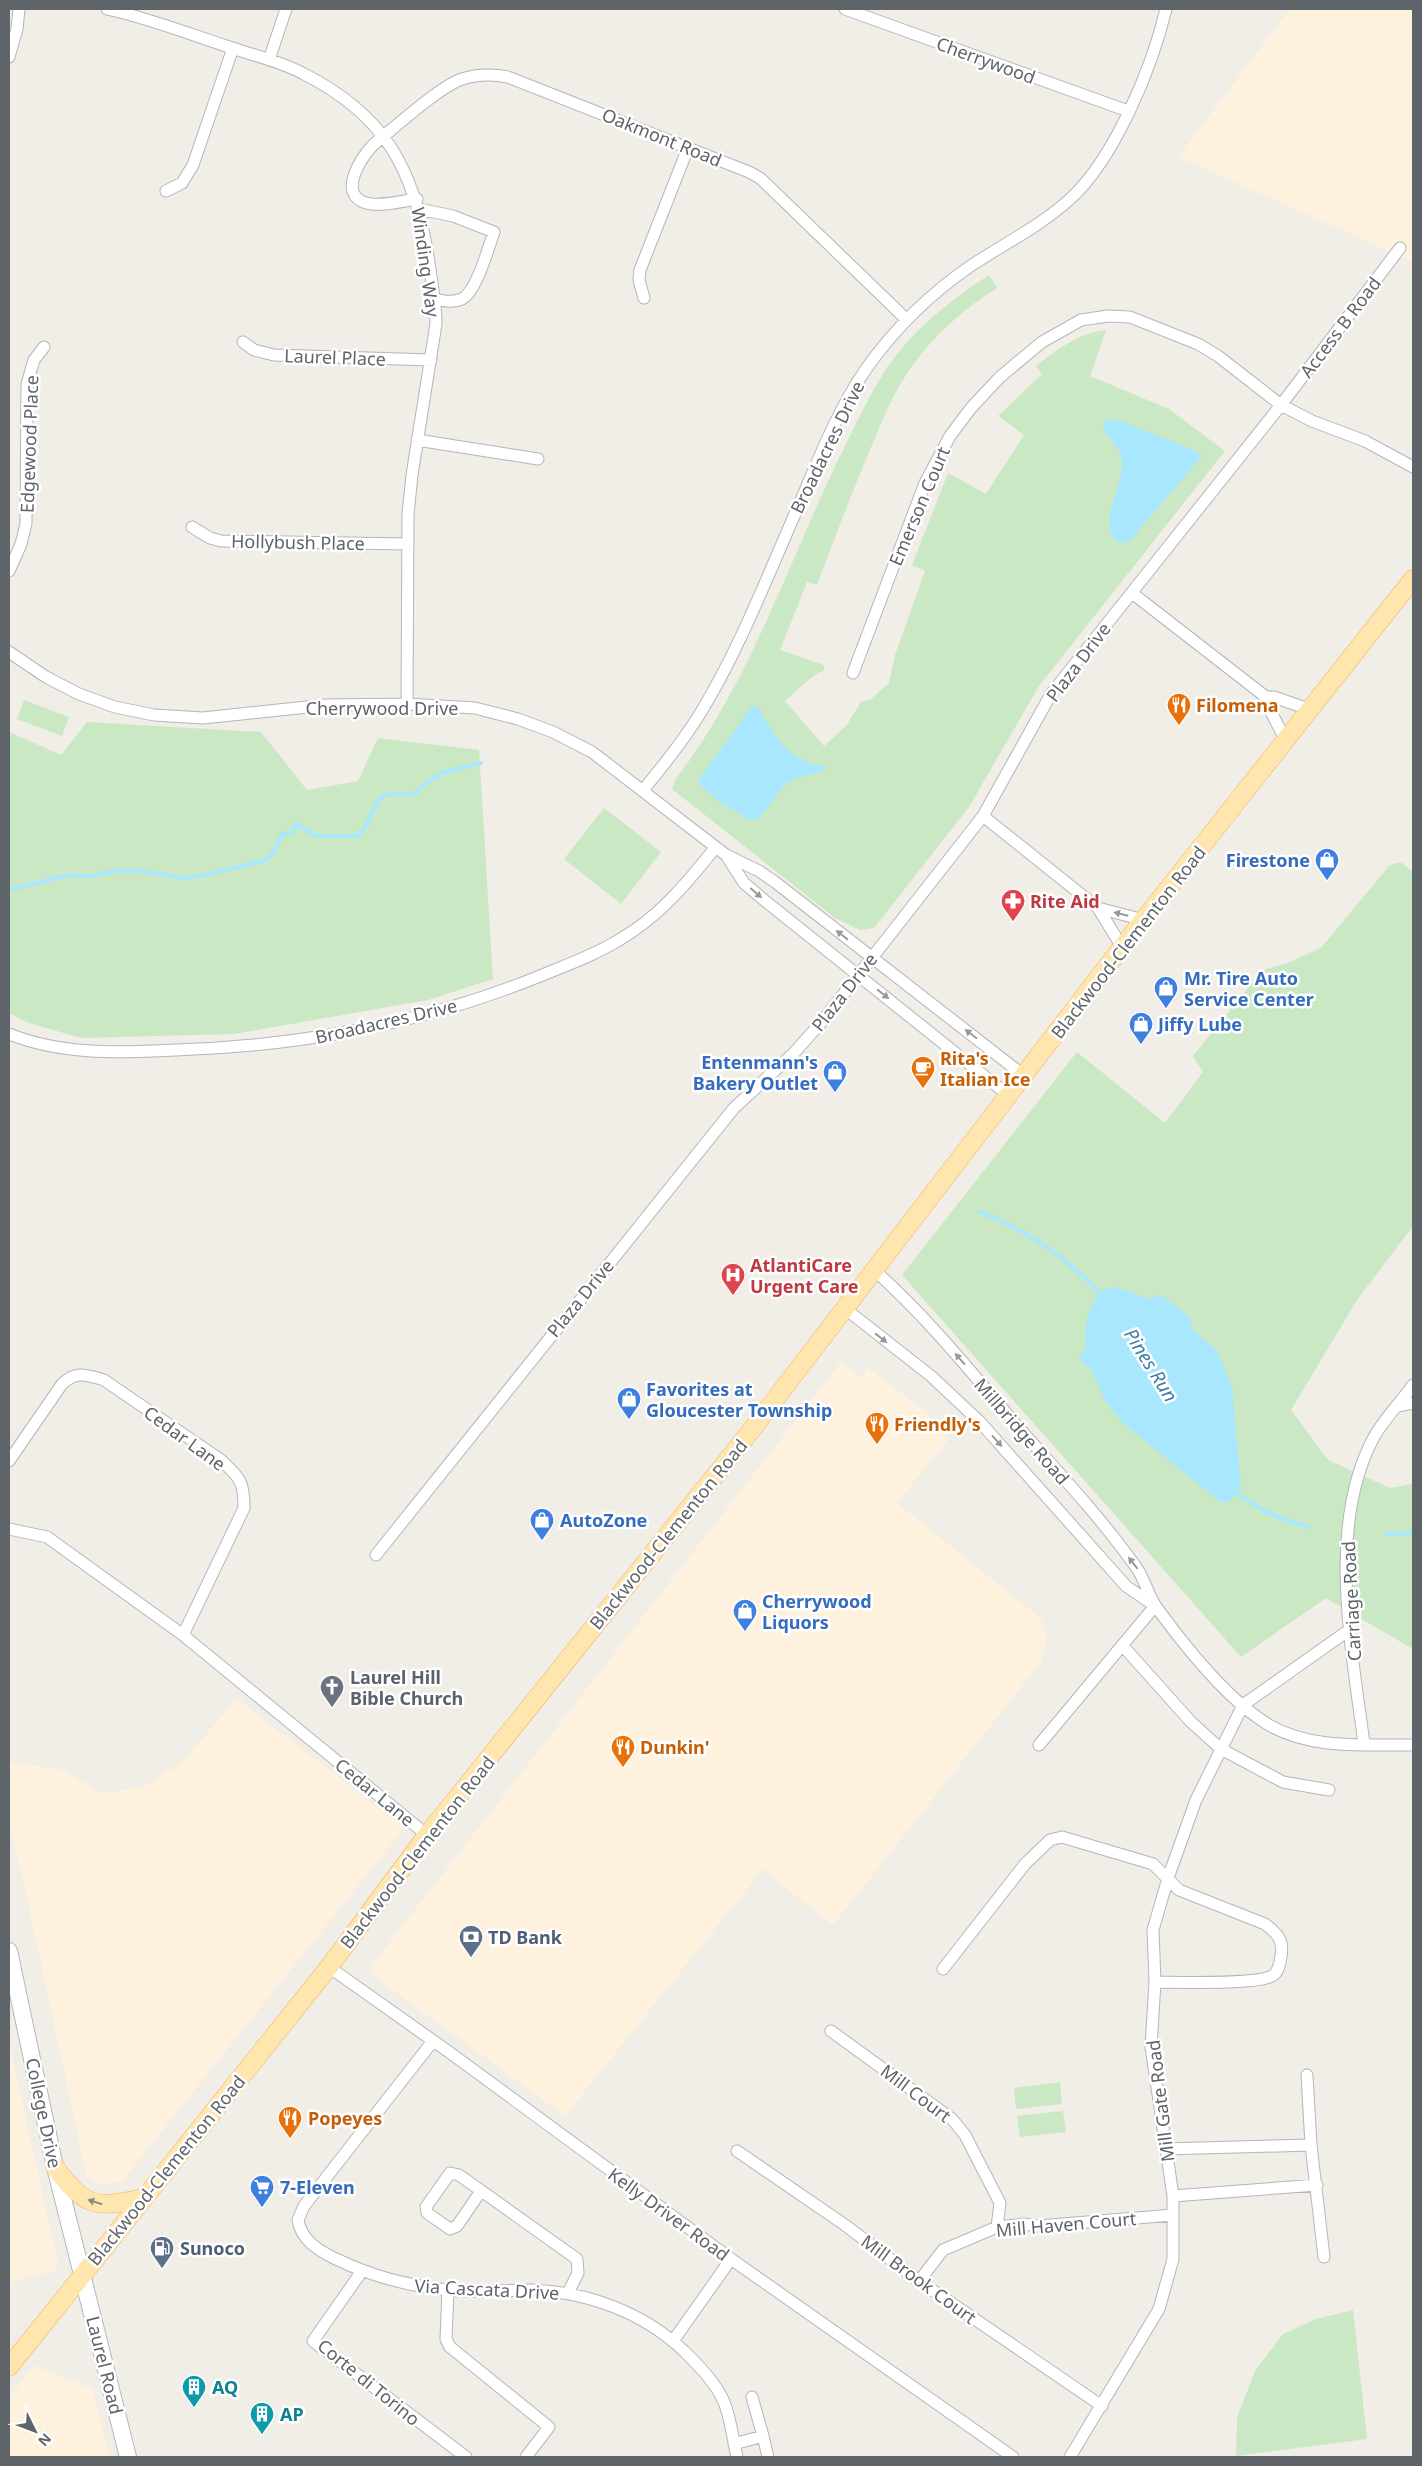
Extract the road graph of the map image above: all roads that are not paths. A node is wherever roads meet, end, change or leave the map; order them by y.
1 (19, 9) edge
2 (107, 9) edge
3 (286, 9) edge
4 (845, 9) edge
5 (1166, 9) edge
6 (233, 48) junction
7 (9, 57) edge
8 (269, 60) junction
9 (1128, 111) junction
10 (383, 136) junction
11 (688, 148) junction
12 (166, 191) dead end
13 (418, 204) junction
14 (1400, 248) dead end
15 (644, 298) dead end
16 (435, 299) junction
17 (906, 319) junction
18 (243, 342) dead end
19 (44, 347) dead end
20 (431, 360) junction
21 (1281, 405) junction
22 (417, 440) junction
23 (538, 459) dead end
24 (1413, 467) edge
25 (192, 527) dead end
26 (407, 544) junction
27 (9, 571) edge
28 (1413, 579) edge
29 (1132, 593) junction
30 (9, 652) edge
31 (852, 673) dead end
32 (1266, 697) junction
33 (407, 704) junction
34 (1311, 710) junction
35 (1286, 741) junction
36 (643, 790) junction
37 (983, 816) junction
38 (715, 848) junction
39 (726, 855) junction
40 (1098, 908) junction
41 (1144, 920) junction
42 (1122, 948) junction
43 (872, 958) junction
44 (858, 975) junction
45 (9, 1034) edge
46 (1023, 1075) junction
47 (1008, 1094) junction
48 (873, 1269) junction
49 (843, 1307) junction
50 (1413, 1385) edge
51 (1413, 1403) edge
52 (1398, 1406) junction
53 (9, 1461) edge
54 (9, 1529) edge
55 (376, 1555) dead end
56 (1155, 1606) junction
57 (1349, 1630) junction
58 (183, 1635) junction
59 (1122, 1645) junction
60 (1243, 1705) junction
61 (1364, 1744) junction
62 (1040, 1745) dead end
63 (1413, 1745) edge
64 (1221, 1749) junction
65 (1328, 1790) dead end
66 (427, 1835) junction
67 (1168, 1878) junction
68 (9, 1952) edge
69 (329, 1967) junction
70 (944, 1969) dead end
71 (1155, 1982) junction
72 (831, 2031) dead end
73 (433, 2041) junction
74 (1307, 2075) dead end
75 (1311, 2145) junction
76 (1165, 2149) junction
77 (737, 2151) dead end
78 (55, 2167) junction
79 (1317, 2185) junction
80 (481, 2191) junction
81 (1173, 2196) junction
82 (142, 2198) junction
83 (1173, 2215) junction
84 (997, 2227) junction
85 (1324, 2258) dead end
86 (732, 2259) junction
87 (362, 2271) junction
88 (82, 2274) junction
89 (919, 2281) junction
90 (448, 2290) junction
91 (568, 2294) junction
92 (673, 2341) junction
93 (9, 2367) edge
94 (752, 2397) dead end
95 (1102, 2406) junction
96 (763, 2436) junction
97 (734, 2444) junction
98 (128, 2457) edge
99 (466, 2457) edge
100 (526, 2457) edge
101 (737, 2457) edge
102 (768, 2457) edge
103 (1012, 2457) edge
104 (1070, 2457) edge

1 - 7 street
2 - 6 street, Winding Way
3 - 8 street
4 - 9 street, Cherrywood
5 - 9 street, Broadacres Drive
6 - 8 street, Winding Way
6 - 12 street
8 - 10 street, Winding Way
9 - 17 street, Broadacres Drive
10 - 11 street, Oakmont Road
10 - 13 street, Winding Way
10 - 13 street, Oakmont Road
11 - 15 street
11 - 17 street, Oakmont Road
13 - 16 street, Winding Way
13 - 16 street
14 - 21 street, Access B Road
16 - 20 street, Winding Way
17 - 36 street, Broadacres Drive
18 - 20 street, Laurel Place
19 - 27 street, Edgewood Place
20 - 22 street, Winding Way
21 - 24 street, Emerson Court
21 - 29 street, Plaza Drive
21 - 31 street, Emerson Court
22 - 23 street
22 - 26 street, Winding Way
25 - 26 street, Hollybush Place
26 - 33 street, Winding Way
28 - 34 main road, Blackwood-Clementon Road
29 - 32 street
29 - 37 street, Plaza Drive
30 - 33 street, Cherrywood Drive
32 - 34 street
32 - 35 street
33 - 36 street, Cherrywood Drive
34 - 35 main road, Blackwood-Clementon Road
35 - 41 main road, Blackwood-Clementon Road
36 - 38 street, Cherrywood Drive
37 - 40 street
37 - 43 street, Plaza Drive
38 - 39 street, Cherrywood Drive
38 - 45 street, Broadacres Drive
43 -> 39 street, Cherrywood Drive
39 -> 44 street, Cherrywood Drive
41 -> 40 street
40 - 42 street
41 - 42 main road, Blackwood-Clementon Road
42 - 46 main road, Blackwood-Clementon Road
43 - 44 street, Plaza Drive
46 -> 43 street, Cherrywood Drive
44 -> 47 street, Cherrywood Drive
44 - 55 street, Plaza Drive
46 - 47 main road, Blackwood-Clementon Road
47 - 48 main road, Blackwood-Clementon Road
48 - 49 main road, Blackwood-Clementon Road
56 -> 48 street, Millbridge Road
49 -> 56 street, Millbridge Road
49 - 66 main road, Blackwood-Clementon Road
50 - 52 street, Carriage Road
51 - 52 street
52 - 57 street, Carriage Road
53 - 58 street, Cedar Lane
54 - 58 street, Cedar Lane
56 - 59 street
56 - 60 street, Millbridge Road
57 - 60 street
57 - 61 street, Carriage Road
58 - 66 street, Cedar Lane
59 - 62 street
59 - 64 street
60 - 61 street, Millbridge Road
60 - 64 street, Mill Gate Road
61 - 63 street, Millbridge Road
64 - 65 street
64 - 67 street, Mill Gate Road
66 - 69 main road, Blackwood-Clementon Road
67 - 70 street
67 - 71 street, Mill Gate Road
67 - 71 street
68 - 78 main road, College Drive
69 - 73 street, Kelly Driver Road
69 - 82 main road, Blackwood-Clementon Road
71 - 76 street, Mill Gate Road
72 - 84 street, Mill Court
73 - 86 street, Kelly Driver Road
73 - 87 street, Via Cascata Drive
74 - 75 street
75 - 76 street
75 - 79 street
76 - 81 street, Mill Gate Road
77 - 89 street, Mill Brook Court
82 -> 78 main road
78 - 88 main road, College Drive
79 - 81 street
79 - 85 street
80 - 80 street
80 - 91 street
81 - 83 street, Mill Gate Road
82 - 88 main road, Blackwood-Clementon Road
83 - 84 street, Mill Haven Court
83 - 95 street, Mill Gate Road
84 - 89 street, Mill Haven Court
86 - 92 street
86 - 103 street, Kelly Driver Road
87 - 90 street, Via Cascata Drive
87 - 99 street, Corte di Torino
88 - 93 main road, Blackwood-Clementon Road
88 - 98 main road, Laurel Road
89 - 95 street, Mill Brook Court
90 - 91 street, Via Cascata Drive
90 - 100 street
91 - 92 street, Via Cascata Drive
92 - 97 street, Via Cascata Drive
94 - 96 street
95 - 104 street, Mill Gate Road
96 - 97 street
96 - 102 street
97 - 101 street, Via Cascata Drive

